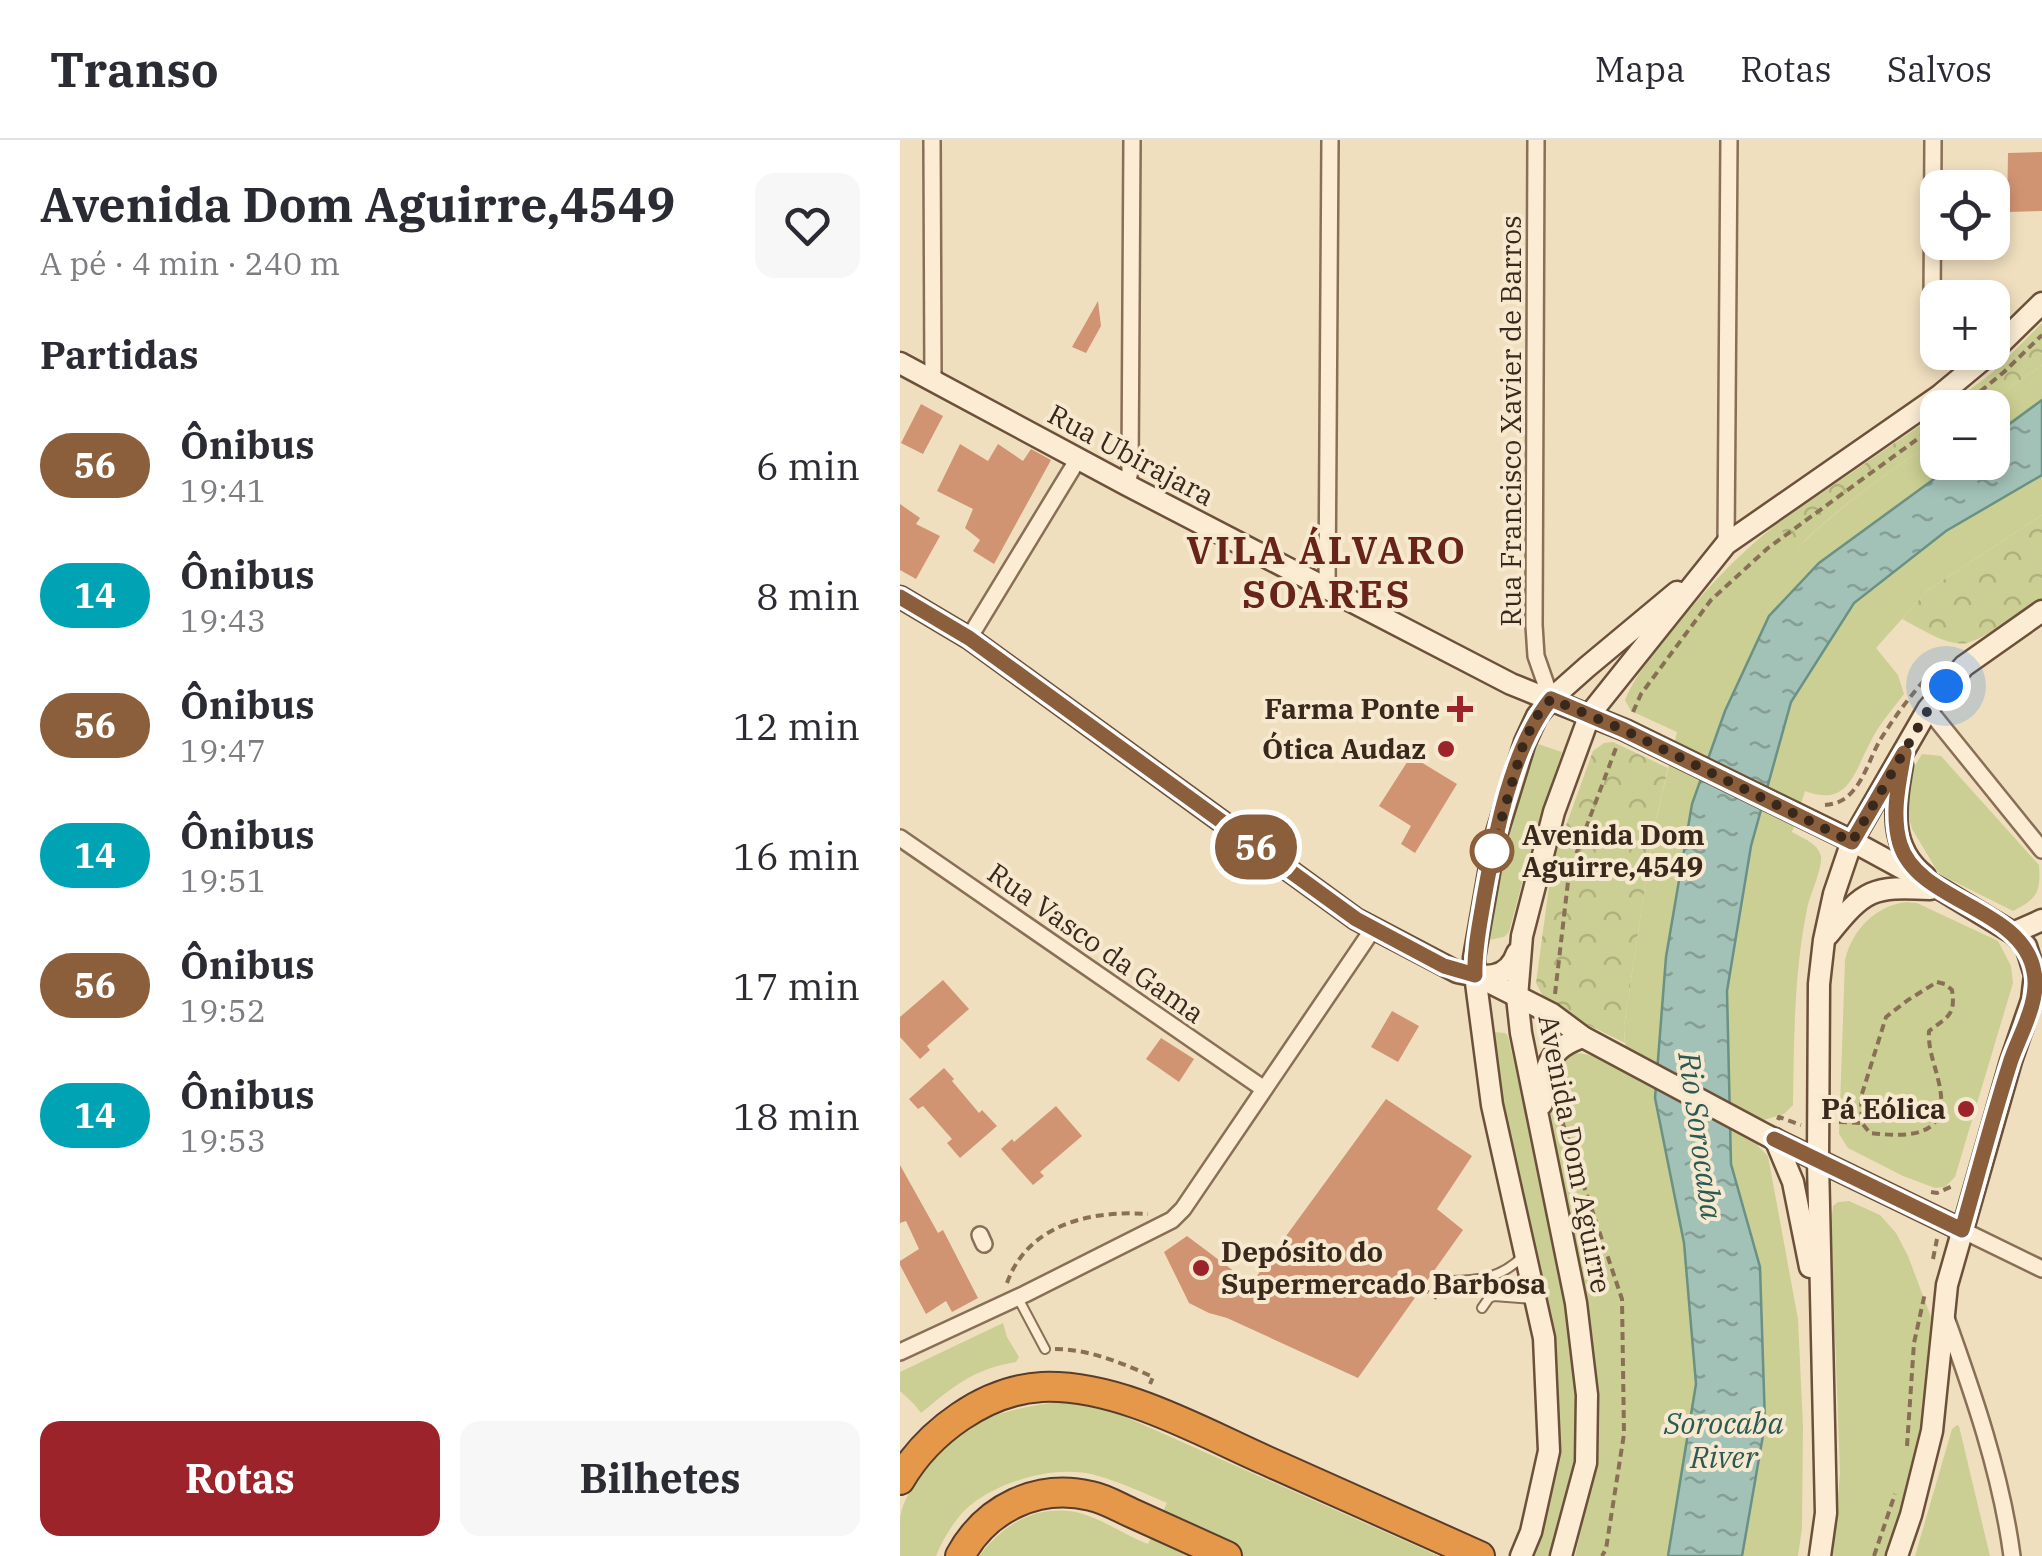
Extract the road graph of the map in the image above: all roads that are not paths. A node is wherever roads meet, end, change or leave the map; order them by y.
1 (932, 140) edge
2 (1132, 140) edge
3 (1330, 140) edge
4 (1536, 140) edge
5 (1729, 140) edge
6 (1933, 140) edge
7 (1932, 280) edge
8 (2042, 303) edge
9 (2010, 334) edge
10 (900, 363) edge
11 (1970, 370) edge
12 (933, 381) junction
13 (1078, 459) junction
14 (1127, 485) junction
15 (1726, 544) junction
16 (1704, 569) junction
17 (1327, 588) junction
18 (900, 597) edge
19 (2042, 611) edge
20 (969, 638) junction
21 (1551, 699) junction
22 (1928, 710) junction
23 (1590, 714) junction
24 (1904, 753) junction
25 (2036, 836) edge
26 (900, 838) edge
27 (1852, 842) junction
28 (2042, 850) edge
29 (1942, 890) junction
30 (2042, 920) edge
31 (1374, 929) junction
32 (2012, 933) junction
33 (1522, 936) junction
34 (1824, 940) junction
35 (1475, 975) junction
36 (1518, 997) junction
37 (1590, 1040) junction
38 (1264, 1089) junction
39 (1542, 1136) junction
40 (1771, 1137) junction
41 (1818, 1162) junction
42 (1962, 1230) junction
43 (1525, 1254) junction
44 (2042, 1269) edge
45 (1449, 1281) dead end
46 (1018, 1298) junction
47 (1536, 1300) junction
48 (1482, 1308) dead end
49 (1944, 1310) junction
50 (1820, 1315) junction
51 (1045, 1349) road end
52 (900, 1352) edge
53 (900, 1480) edge
54 (960, 1556) edge
55 (1227, 1556) edge
56 (1480, 1556) edge
57 (1521, 1556) edge
58 (1561, 1556) edge
59 (1820, 1556) edge
60 (1897, 1556) edge
61 (2012, 1556) edge

1 - 12 street
2 - 14 street
3 - 17 street
4 - 21 street, Rua Francisco Xavier de Barros
5 - 15 street
6 - 7 street
8 - 9 main road, Avenida Dom Aguirre
10 - 12 main road, Rua Ubirajara
11 - 15 main road, Avenida Dom Aguirre
12 - 13 main road, Rua Ubirajara
13 - 14 main road, Rua Ubirajara
13 - 20 street
14 - 17 main road, Rua Ubirajara
15 - 16 main road, Avenida Dom Aguirre
16 - 21 main road, Avenida Dom Aguirre
16 - 23 main road, Avenida Dom Aguirre
17 - 21 main road, Rua Ubirajara
18 - 20 main road
19 - 22 main road
20 - 31 main road
21 - 23 main road, Rua Ubirajara
21 - 35 main road, Avenida Dom Aguirre
22 - 24 main road
22 - 25 street
23 - 27 main road, Rua Ubirajara
23 - 33 main road, Avenida Dom Aguirre
24 - 27 main road
24 - 29 main road
25 - 28 street
26 - 38 street, Rua Vasco da Gama
27 - 29 main road, Rua Ubirajara
27 - 34 main road
29 - 32 main road
29 - 34 main road
30 - 32 main road
31 - 35 main road
31 - 38 street
32 - 42 main road
33 - 35 main road
33 - 36 main road, Avenida Dom Aguirre
34 - 41 main road
35 - 36 main road
35 - 43 main road, Avenida Dom Aguirre
36 - 37 main road
36 - 39 main road, Avenida Dom Aguirre
37 - 39 main road
37 - 40 main road
38 - 46 street
39 - 58 main road, Avenida Dom Aguirre
40 - 41 main road
40 - 50 main road
41 - 42 main road
41 - 50 main road
42 - 44 street
42 - 49 main road
43 - 45 lane
43 - 47 main road, Avenida Dom Aguirre
46 - 51 lane
46 - 52 street
47 - 48 lane
47 - 57 main road, Avenida Dom Aguirre
49 - 60 main road
49 - 61 street
50 - 59 main road
53 - 56 highway
54 - 55 highway

